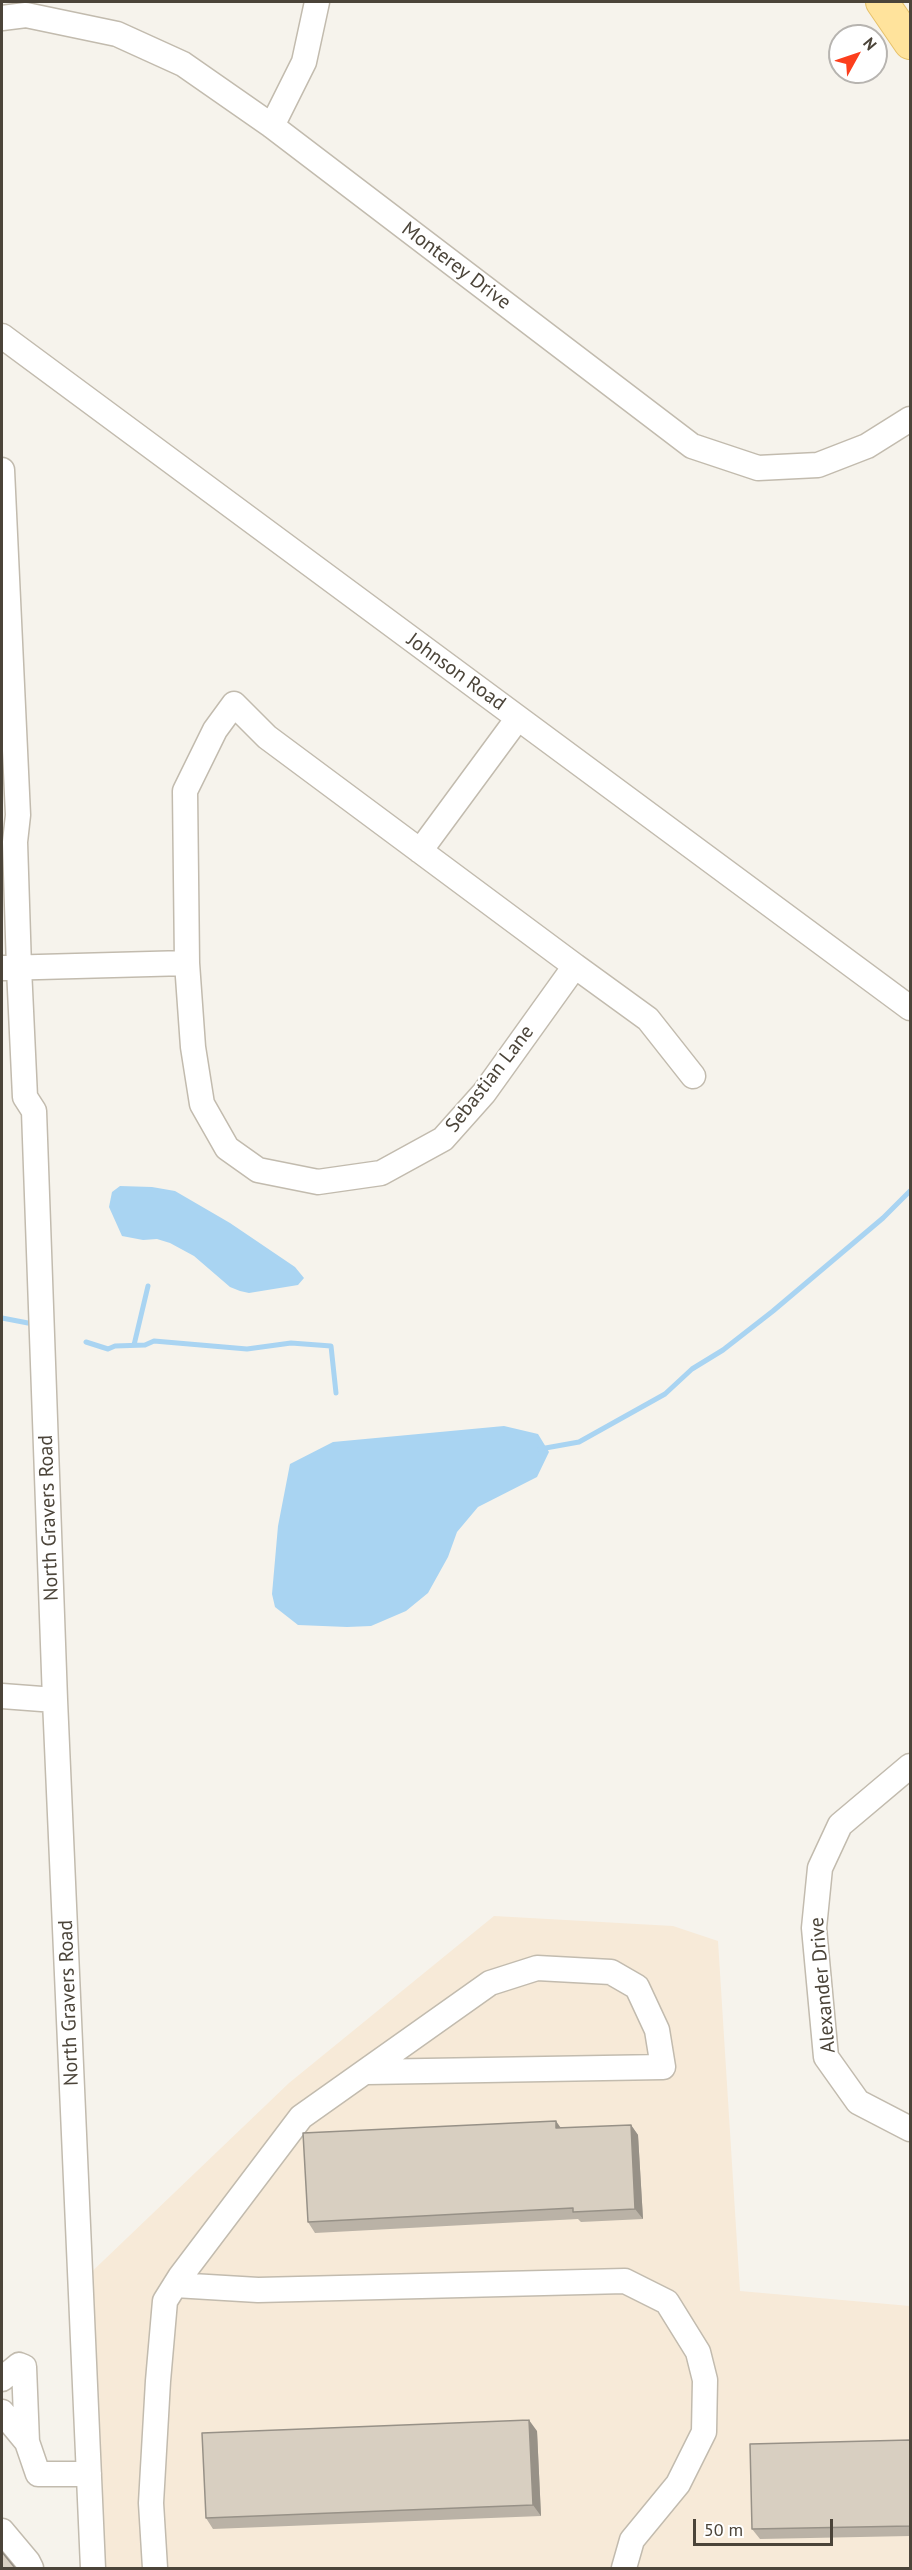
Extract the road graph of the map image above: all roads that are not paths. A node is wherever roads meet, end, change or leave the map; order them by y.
1 (317, 2) edge
2 (882, 2) edge
3 (2, 18) edge
4 (910, 43) edge
5 (272, 126) junction
6 (2, 336) edge
7 (910, 419) edge
8 (2, 470) edge
9 (518, 718) junction
10 (420, 851) junction
11 (187, 963) junction
12 (575, 966) junction
13 (10, 968) edge
14 (910, 1008) edge
15 (693, 1076) dead end
16 (2, 1696) edge
17 (56, 1700) junction
18 (910, 1766) edge
19 (367, 2072) junction
20 (910, 2129) edge
21 (175, 2285) junction
22 (2, 2379) edge
23 (2, 2412) edge
24 (27, 2442) junction
25 (89, 2474) junction
26 (2, 2531) edge
27 (31, 2568) edge
28 (93, 2568) edge
29 (154, 2568) edge
30 (624, 2568) edge

1 - 5 street
2 - 4 main road
3 - 5 street, Monterey Drive
5 - 7 street, Monterey Drive
6 - 9 street, Johnson Road
8 - 13 street, North Gravers Road
9 - 10 street
9 - 14 street, Johnson Road
10 - 11 street, Sebastian Lane
10 - 12 street, Sebastian Lane
11 - 12 street, Sebastian Lane
11 - 13 street
12 - 15 street, Sebastian Lane
13 - 17 street, North Gravers Road
16 - 17 street
17 - 25 street, North Gravers Road
18 - 20 street, Alexander Drive
19 - 19 street
19 - 21 street
21 - 29 street
21 - 30 street
22 - 24 street
23 - 24 street
24 - 25 street
25 - 28 street, North Gravers Road
26 - 27 street

